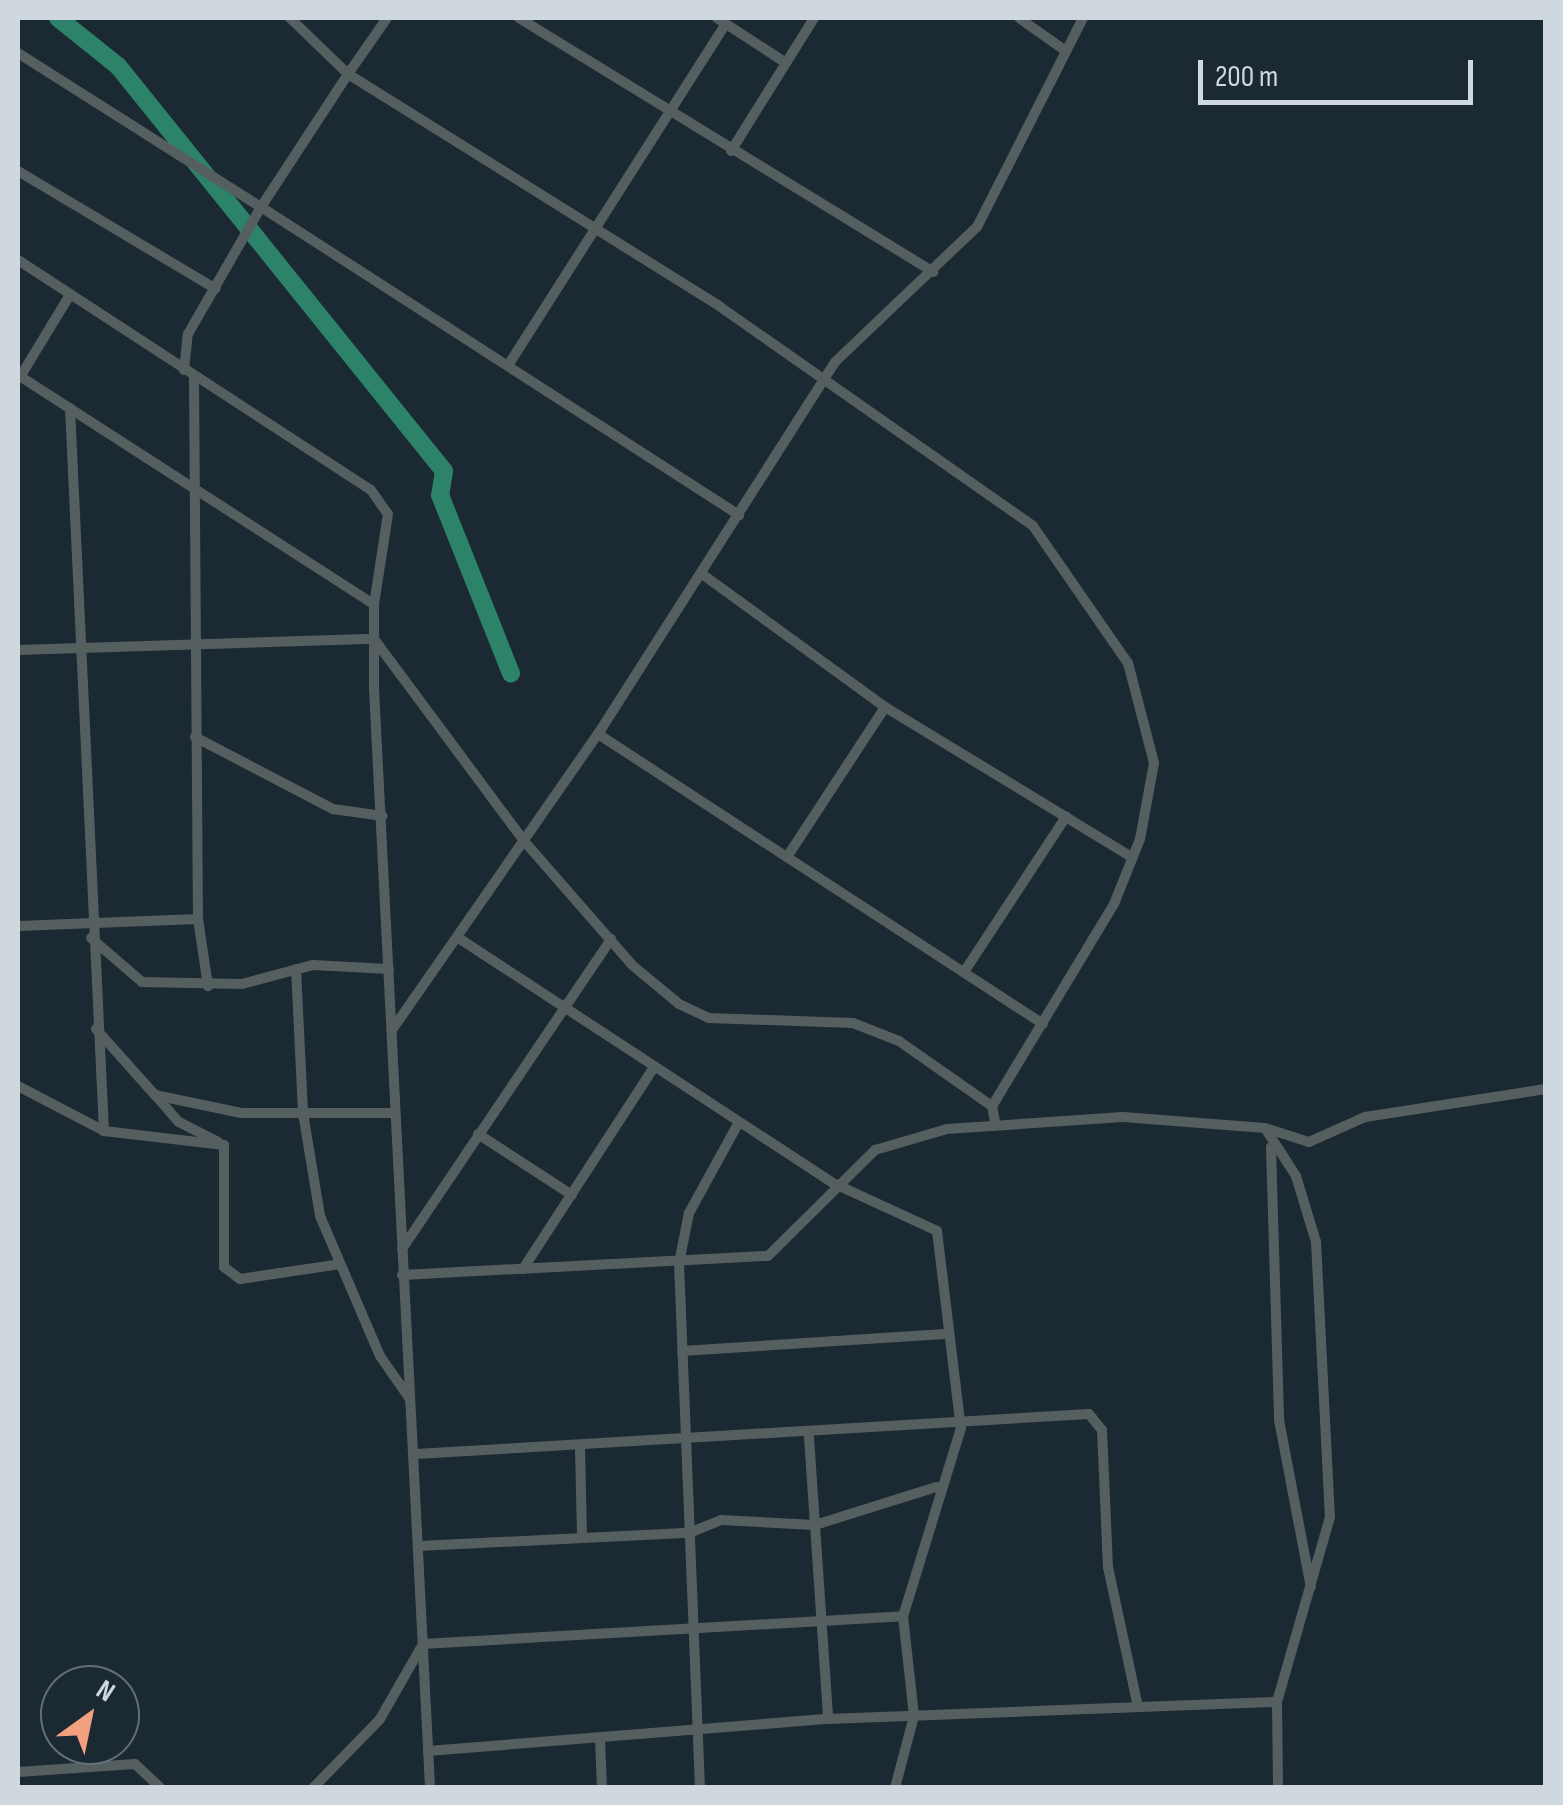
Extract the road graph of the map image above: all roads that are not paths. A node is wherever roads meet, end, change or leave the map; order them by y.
1 (290, 18) edge
2 (386, 18) edge
3 (519, 18) edge
4 (814, 18) edge
5 (1019, 18) edge
6 (1084, 18) edge
7 (721, 20) edge
8 (1063, 49) junction
9 (18, 52) edge
10 (786, 63) junction
11 (348, 74) junction
12 (672, 116) junction
13 (731, 152) junction
14 (18, 171) edge
15 (261, 207) junction
16 (596, 232) junction
17 (18, 260) edge
18 (932, 272) junction
19 (216, 290) junction
20 (68, 298) junction
21 (508, 364) junction
22 (189, 374) junction
23 (19, 376) edge
24 (822, 381) junction
25 (70, 408) junction
26 (192, 486) junction
27 (739, 515) junction
28 (702, 574) junction
29 (374, 604) junction
30 (374, 639) junction
31 (193, 644) junction
32 (79, 647) junction
33 (18, 650) edge
34 (885, 707) junction
35 (598, 734) junction
36 (195, 737) junction
37 (383, 816) junction
38 (1066, 817) junction
39 (524, 841) junction
40 (787, 858) junction
41 (1133, 858) junction
42 (198, 919) junction
43 (89, 922) junction
44 (18, 926) edge
45 (457, 937) junction
46 (90, 938) junction
47 (612, 939) junction
48 (296, 969) junction
49 (389, 969) junction
50 (964, 972) junction
51 (208, 986) junction
52 (562, 1008) junction
53 (1043, 1024) junction
54 (96, 1028) junction
55 (392, 1031) junction
56 (653, 1070) junction
57 (18, 1086) edge
58 (1546, 1089) edge
59 (155, 1095) junction
60 (992, 1106) junction
61 (302, 1113) junction
62 (392, 1113) junction
63 (738, 1124) junction
64 (996, 1126) junction
65 (1265, 1128) junction
66 (104, 1131) junction
67 (478, 1134) junction
68 (224, 1145) junction
69 (1271, 1146) junction
70 (836, 1184) junction
71 (572, 1195) junction
72 (402, 1248) junction
73 (679, 1262) junction
74 (340, 1264) junction
75 (523, 1270) junction
76 (402, 1274) junction
77 (948, 1334) junction
78 (682, 1351) junction
79 (411, 1400) junction
80 (961, 1428) junction
81 (808, 1437) junction
82 (685, 1445) junction
83 (580, 1448) junction
84 (416, 1454) junction
85 (936, 1488) junction
86 (815, 1525) junction
87 (689, 1533) junction
88 (582, 1537) junction
89 (419, 1546) junction
90 (1312, 1592) junction
91 (903, 1616) junction
92 (821, 1624) junction
93 (695, 1630) junction
94 (424, 1644) junction
95 (1277, 1702) junction
96 (1138, 1707) junction
97 (914, 1716) junction
98 (828, 1720) junction
99 (698, 1732) junction
100 (600, 1739) junction
101 (428, 1751) junction
102 (18, 1772) edge
103 (161, 1788) edge
104 (313, 1788) edge
105 (430, 1788) edge
106 (602, 1788) edge
107 (700, 1788) edge
108 (895, 1788) edge
109 (1278, 1788) edge

1 - 11 street
2 - 11 street
3 - 12 street
4 - 10 street
5 - 8 street
6 - 8 street
7 - 10 street
7 - 12 street
8 - 18 street
9 - 15 street
10 - 13 street
11 - 15 street
11 - 16 street
12 - 13 street
12 - 16 street
13 - 18 street
14 - 19 street
15 - 19 street
15 - 21 street
16 - 21 street
16 - 24 street
17 - 20 street
18 - 24 street
19 - 22 street
20 - 22 street
20 - 23 street
21 - 27 street
22 - 26 street
22 - 29 street
23 - 25 street
24 - 27 street
24 - 41 street
25 - 26 street
25 - 32 street
26 - 29 street
26 - 31 street
27 - 28 street
28 - 34 street
28 - 35 street
29 - 30 street
30 - 31 street
30 - 37 street
30 - 39 street
31 - 32 street
31 - 36 street
32 - 33 street
32 - 43 street
34 - 38 street
34 - 40 street
35 - 39 street
35 - 40 street
36 - 37 street
36 - 42 street
37 - 49 street
38 - 41 street
38 - 50 street
39 - 45 street
39 - 47 street
40 - 50 street
41 - 53 street
42 - 43 street
42 - 51 street
43 - 44 street
43 - 46 street
45 - 52 street
45 - 55 street
46 - 51 street
46 - 54 street
47 - 52 street
47 - 60 street
48 - 49 street
48 - 51 street
48 - 61 street
49 - 55 street
50 - 53 street
52 - 56 street
52 - 67 street
53 - 60 street
54 - 59 street
54 - 66 street
55 - 62 street
56 - 63 street
56 - 71 street
57 - 66 street
58 - 65 street
59 - 61 street
59 - 68 street
60 - 64 street
61 - 62 street
61 - 74 street
62 - 72 street
63 - 70 street
63 - 73 street
64 - 65 street
64 - 70 street
65 - 69 street
66 - 68 street
67 - 71 street
67 - 72 street
68 - 74 street
69 - 90 street
69 - 90 street
70 - 73 street
70 - 77 street
71 - 75 street
72 - 76 street
73 - 75 street
73 - 78 street
74 - 79 street
75 - 76 street
76 - 79 street
77 - 78 street
77 - 80 street
78 - 82 street
79 - 84 street
80 - 81 street
80 - 85 street
80 - 96 street
81 - 82 street
81 - 86 street
82 - 83 street
82 - 87 street
83 - 84 street
83 - 88 street
84 - 89 street
85 - 86 street
85 - 91 street
86 - 87 street
86 - 92 street
87 - 88 street
87 - 93 street
88 - 89 street
89 - 94 street
90 - 95 street
91 - 92 street
91 - 97 street
92 - 93 street
92 - 98 street
93 - 94 street
93 - 99 street
94 - 101 street
94 - 104 street
95 - 96 street
95 - 109 street
96 - 97 street
97 - 98 street
97 - 108 street
98 - 99 street
99 - 100 street
99 - 107 street
100 - 101 street
100 - 106 street
101 - 105 street
102 - 103 street

